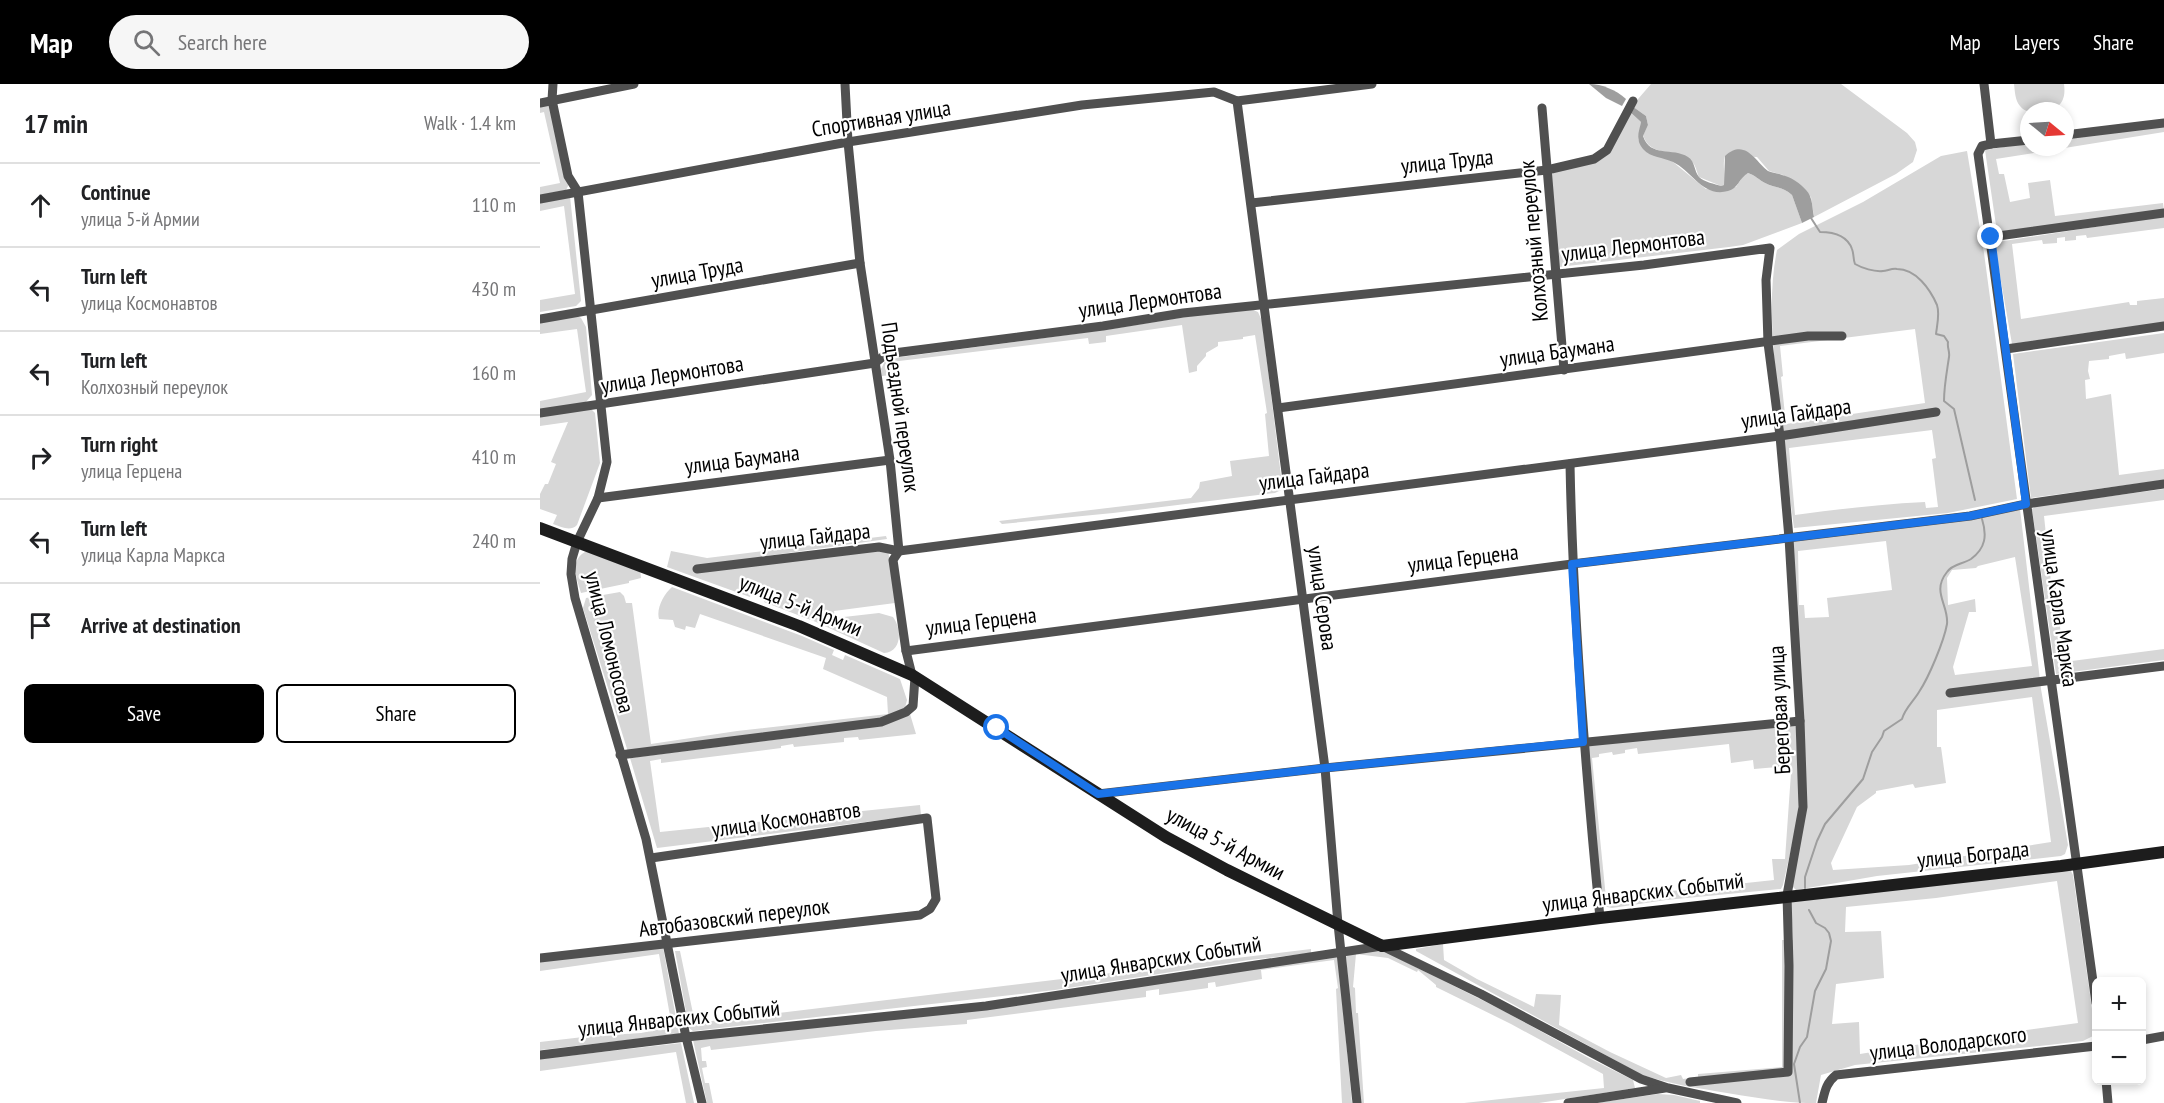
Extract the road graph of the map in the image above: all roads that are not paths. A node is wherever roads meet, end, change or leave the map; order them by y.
1 (553, 84) edge
2 (634, 84) edge
3 (845, 84) edge
4 (1372, 84) edge
5 (1984, 84) edge
6 (552, 100) junction
7 (1237, 100) junction
8 (1633, 101) dead end
9 (540, 103) edge
10 (1542, 108) dead end
11 (2164, 123) edge
12 (2074, 134) edge
13 (2020, 141) edge
14 (848, 142) junction
15 (1991, 144) junction
16 (1547, 170) junction
17 (578, 192) junction
18 (540, 199) edge
19 (1251, 203) junction
20 (2164, 213) edge
21 (1991, 237) junction
22 (1770, 248) joint
23 (860, 263) junction
24 (1555, 274) junction
25 (1263, 304) junction
26 (591, 310) junction
27 (540, 319) edge
28 (2164, 326) edge
29 (1842, 336) dead end
30 (1768, 343) junction
31 (2006, 349) junction
32 (875, 363) junction
33 (1564, 370) junction
34 (600, 405) junction
35 (1278, 408) junction
36 (1936, 412) dead end
37 (540, 413) edge
38 (1780, 436) junction
39 (890, 460) junction
40 (1570, 464) junction
41 (2164, 484) edge
42 (598, 498) junction
43 (1290, 499) junction
44 (2026, 504) junction
45 (540, 528) edge
46 (1789, 538) junction
47 (576, 542) junction
48 (899, 551) junction
49 (1572, 564) junction
50 (697, 569) dead end
51 (1303, 598) junction
52 (906, 651) junction
53 (2164, 666) edge
54 (913, 676) junction
55 (2050, 679) junction
56 (1950, 693) dead end
57 (1800, 721) junction
58 (1583, 742) junction
59 (620, 755) junction
60 (1325, 768) junction
61 (1098, 794) junction
62 (2164, 852) edge
63 (651, 858) junction
64 (2077, 864) junction
65 (1787, 895) junction
66 (930, 909) joint
67 (1600, 918) junction
68 (1338, 924) junction
69 (667, 944) junction
70 (1382, 946) junction
71 (1342, 952) junction
72 (540, 958) edge
73 (2093, 977) edge
74 (2164, 1036) edge
75 (686, 1037) junction
76 (2146, 1039) edge
77 (2092, 1047) edge
78 (540, 1055) edge
79 (1690, 1082) dead end
80 (2106, 1085) edge
81 (1668, 1088) junction
82 (1704, 1099) edge
83 (702, 1103) edge
84 (1357, 1103) edge
85 (1568, 1103) edge
86 (1737, 1103) edge
87 (1822, 1103) edge
88 (2108, 1103) edge

1 - 6 street, улица Ломоносова
2 - 6 street
3 - 14 street, Подъездной переулок
4 - 7 street, Спортивная улица
5 - 15 street
6 - 9 street
6 - 17 street, улица Ломоносова
7 - 14 street, Спортивная улица
7 - 19 street, улица Серова
8 - 16 street, улица Труда
10 - 16 street, Колхозный переулок
11 - 12 street
13 - 15 street
14 - 17 street, Спортивная улица
14 - 23 street, Подъездной переулок
15 - 21 street, улица Карла Маркса
16 - 19 street, улица Труда
16 - 24 street, Колхозный переулок
17 - 18 street, Спортивная улица
17 - 26 street, улица Ломоносова
19 - 25 street, улица Серова
20 - 21 street
21 - 31 street, улица Карла Маркса
22 - 24 street, улица Лермонтова
22 - 30 street, Береговая улица
23 - 26 street, улица Труда
23 - 32 street, Подъездной переулок
24 - 25 street, улица Лермонтова
24 - 33 street, Колхозный переулок
25 - 32 street, улица Лермонтова
25 - 35 street, улица Серова
26 - 27 street, улица Труда
26 - 34 street, улица Ломоносова
28 - 31 street
29 - 30 street, улица Баумана
30 - 33 street, улица Баумана
30 - 38 street, Береговая улица
31 - 44 street, улица Карла Маркса
32 - 34 street, улица Лермонтова
32 - 39 street, Подъездной переулок
33 - 35 street, улица Баумана
34 - 37 street, улица Лермонтова
34 - 42 street, улица Ломоносова
35 - 43 street, улица Серова
36 - 38 street, улица Гайдара
38 - 40 street, улица Гайдара
38 - 46 street, Береговая улица
39 - 42 street, улица Баумана
39 - 48 street, Подъездной переулок
40 - 43 street, улица Гайдара
40 - 49 street
41 - 44 street, улица Герцена
42 - 47 street, улица Ломоносова
43 - 48 street, улица Гайдара
43 - 51 street, улица Серова
44 - 46 street, улица Герцена
44 - 55 street, улица Карла Маркса
45 - 47 street, улица 5-й Армии
46 - 49 street, улица Герцена
46 - 57 street, Береговая улица
47 - 54 street, улица 5-й Армии
47 - 59 street, улица Ломоносова
48 - 50 street, улица Гайдара
48 - 52 street, Подъездной переулок
49 - 51 street, улица Герцена
49 - 58 street
51 - 52 street, улица Герцена
51 - 60 street, улица Серова
52 - 54 street, Подъездной переулок
53 - 55 street
54 - 59 street
54 - 61 street, улица 5-й Армии
55 - 56 street
55 - 64 street, улица Карла Маркса
57 - 58 street
57 - 65 street, Береговая улица
58 - 60 street
58 - 67 street
59 - 63 street, улица Ломоносова
60 - 61 street
60 - 68 street, улица Серова
61 - 68 street, улица 5-й Армии
62 - 64 street, улица Бограда
63 - 66 street, улица Космонавтов
63 - 69 street, улица Ломоносова
64 - 65 street, улица Бограда
64 - 73 street, улица Карла Маркса
65 - 67 street, улица Январских Событий
65 - 79 street, Береговая улица
66 - 69 street, Автобазовский переулок
67 - 70 street, улица Январских Событий
68 - 70 street, улица 5-й Армии
68 - 71 street, улица Серова
69 - 72 street, Автобазовский переулок
69 - 75 street, улица Ломоносова
70 - 71 street, улица Январских Событий
70 - 81 street, улица 5-й Армии
71 - 75 street, улица Январских Событий
71 - 84 street, улица Серова
74 - 76 street
75 - 78 street, улица Январских Событий
75 - 83 street, улица Ломоносова
77 - 87 street, улица Володарского
80 - 88 street
81 - 82 street, улица 5-й Армии
81 - 85 street
82 - 86 street, улица 5-й Армии

